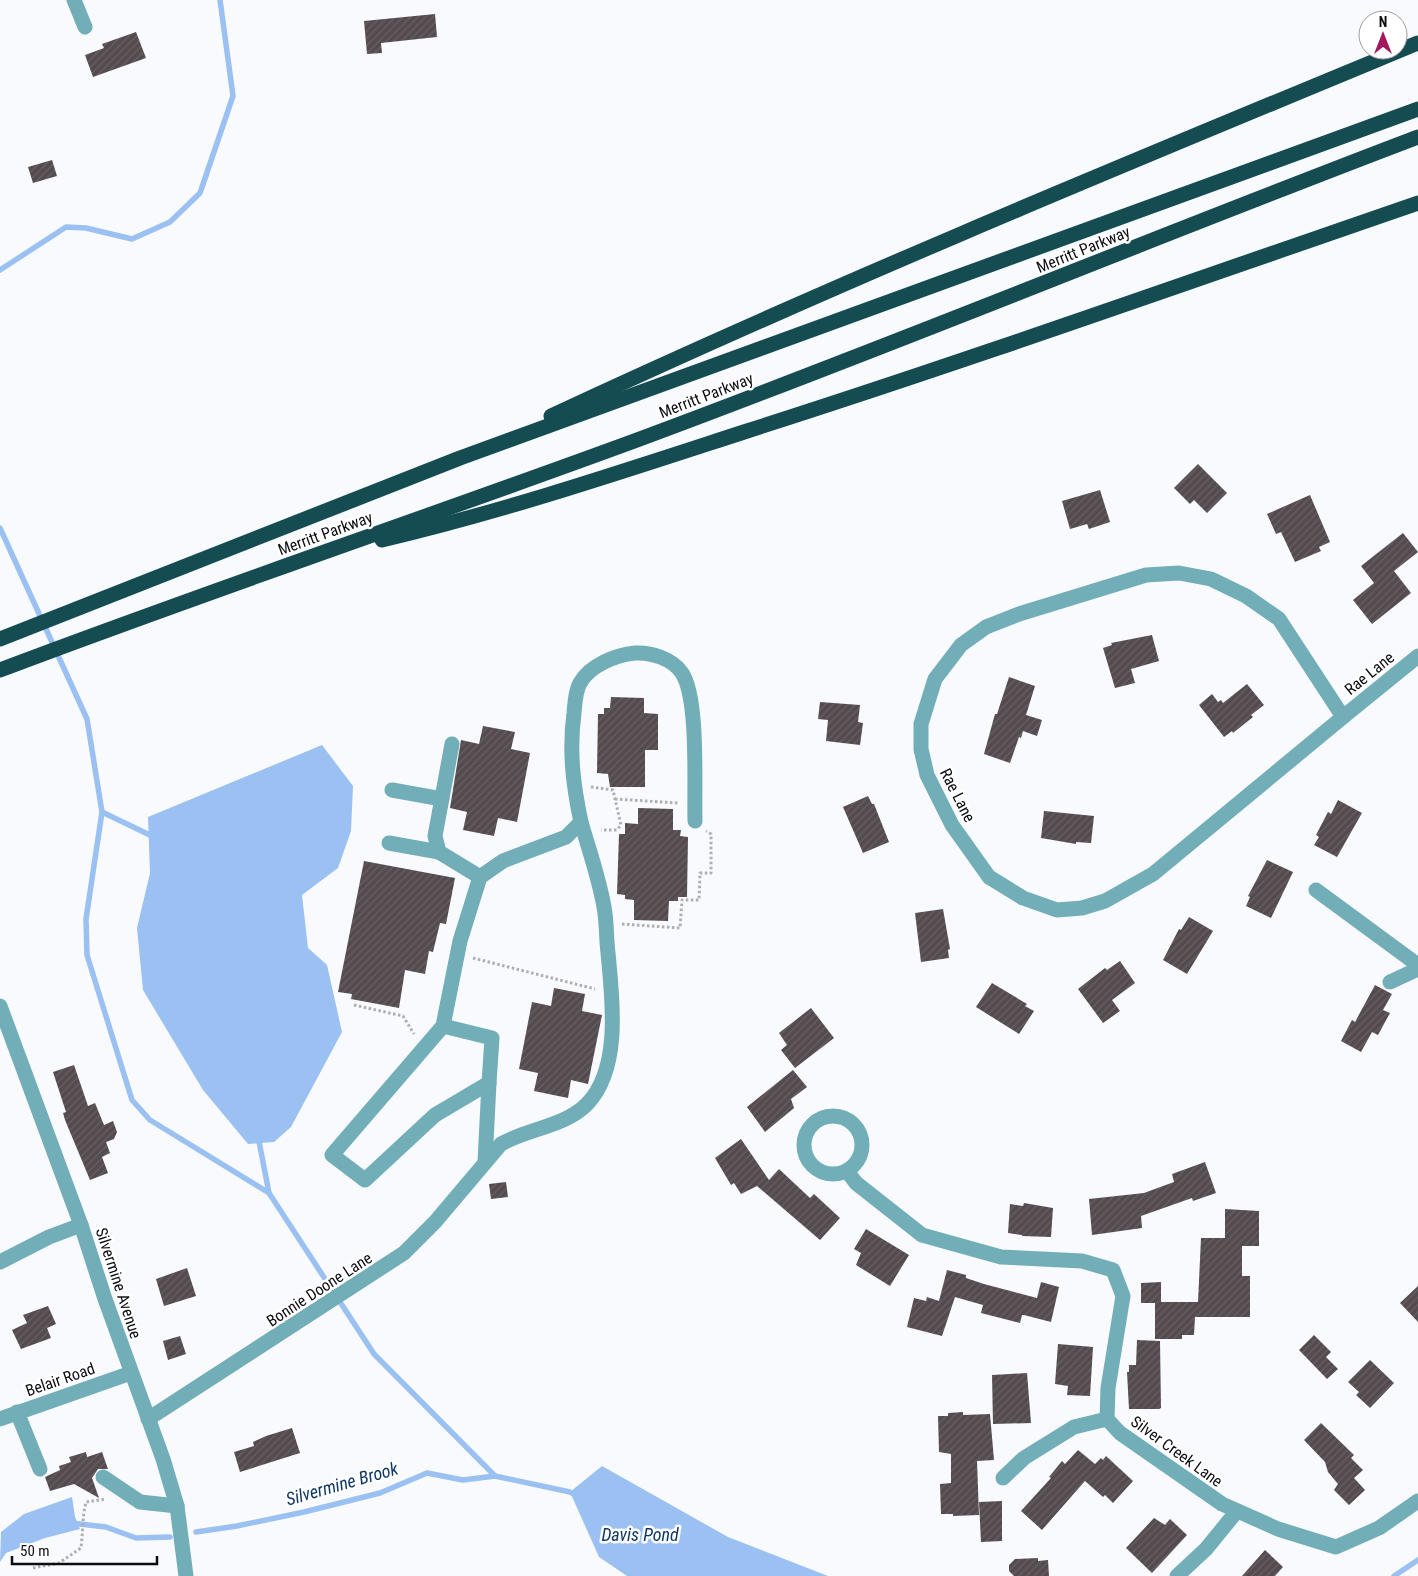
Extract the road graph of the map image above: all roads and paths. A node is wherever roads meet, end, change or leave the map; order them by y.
1 (74, 0) edge
2 (84, 27) dead end
3 (1415, 44) edge
4 (1418, 109) edge
5 (1418, 137) edge
6 (1418, 203) edge
7 (460, 458) junction
8 (312, 556) junction
9 (0, 639) edge
10 (1418, 656) edge
11 (1, 670) edge
12 (1343, 717) junction
13 (452, 744) dead end
14 (573, 785) junction
15 (392, 790) dead end
16 (442, 799) junction
17 (615, 799) junction
18 (659, 802) dead end
19 (694, 820) joint
20 (582, 827) junction
21 (389, 843) dead end
22 (439, 852) junction
23 (480, 877) junction
24 (1316, 890) dead end
25 (606, 922) junction
26 (458, 954) junction
27 (1418, 967) edge
28 (1390, 982) dead end
29 (613, 994) junction
30 (354, 1005) dead end
31 (0, 1006) edge
32 (443, 1026) junction
33 (424, 1050) junction
34 (489, 1084) junction
35 (485, 1162) junction
36 (847, 1171) dead end
37 (81, 1225) junction
38 (0, 1262) edge
39 (131, 1373) junction
40 (17, 1412) junction
41 (0, 1419) edge
42 (148, 1419) junction
43 (1107, 1419) junction
44 (40, 1469) dead end
45 (104, 1477) dead end
46 (1003, 1478) dead end
47 (121, 1490) junction
48 (1418, 1501) edge
49 (177, 1506) junction
50 (1237, 1511) junction
51 (33, 1568) dead end
52 (186, 1576) edge
53 (1177, 1576) edge

1 - 2 street
3 - 7 highway
4 - 7 highway, Merritt Parkway
5 - 8 highway, Merritt Parkway
6 - 8 highway
7 - 9 highway, Merritt Parkway
8 - 11 highway, Merritt Parkway
10 - 12 street, Rae Lane
12 - 12 street, Rae Lane
13 - 16 street
14 - 17 path
14 - 19 street, Bonnie Doone Lane
14 - 20 street, Bonnie Doone Lane
15 - 16 street
16 - 22 street
17 - 18 path
17 - 20 path
19 - 25 path
20 - 23 street
20 - 25 street, Bonnie Doone Lane
21 - 22 street
22 - 23 street
23 - 26 street
24 - 27 street
25 - 29 street, Bonnie Doone Lane
26 - 29 path
26 - 32 street
27 - 28 street
29 - 35 street, Bonnie Doone Lane
30 - 33 path
31 - 37 street, Silvermine Avenue
32 - 33 street
32 - 34 street
33 - 34 street
34 - 35 street
35 - 42 street, Bonnie Doone Lane
36 - 43 street, Silver Creek Lane
37 - 38 street
37 - 39 street, Silvermine Avenue
39 - 40 street, Belair Road
39 - 42 street, Silvermine Avenue
40 - 41 street, Belair Road
40 - 44 street
42 - 49 street, Silvermine Avenue
43 - 46 street
43 - 50 street, Silver Creek Lane
45 - 47 street
47 - 49 street
47 - 51 path
48 - 50 street, Silver Creek Lane
49 - 52 street, Silvermine Avenue
50 - 53 street

